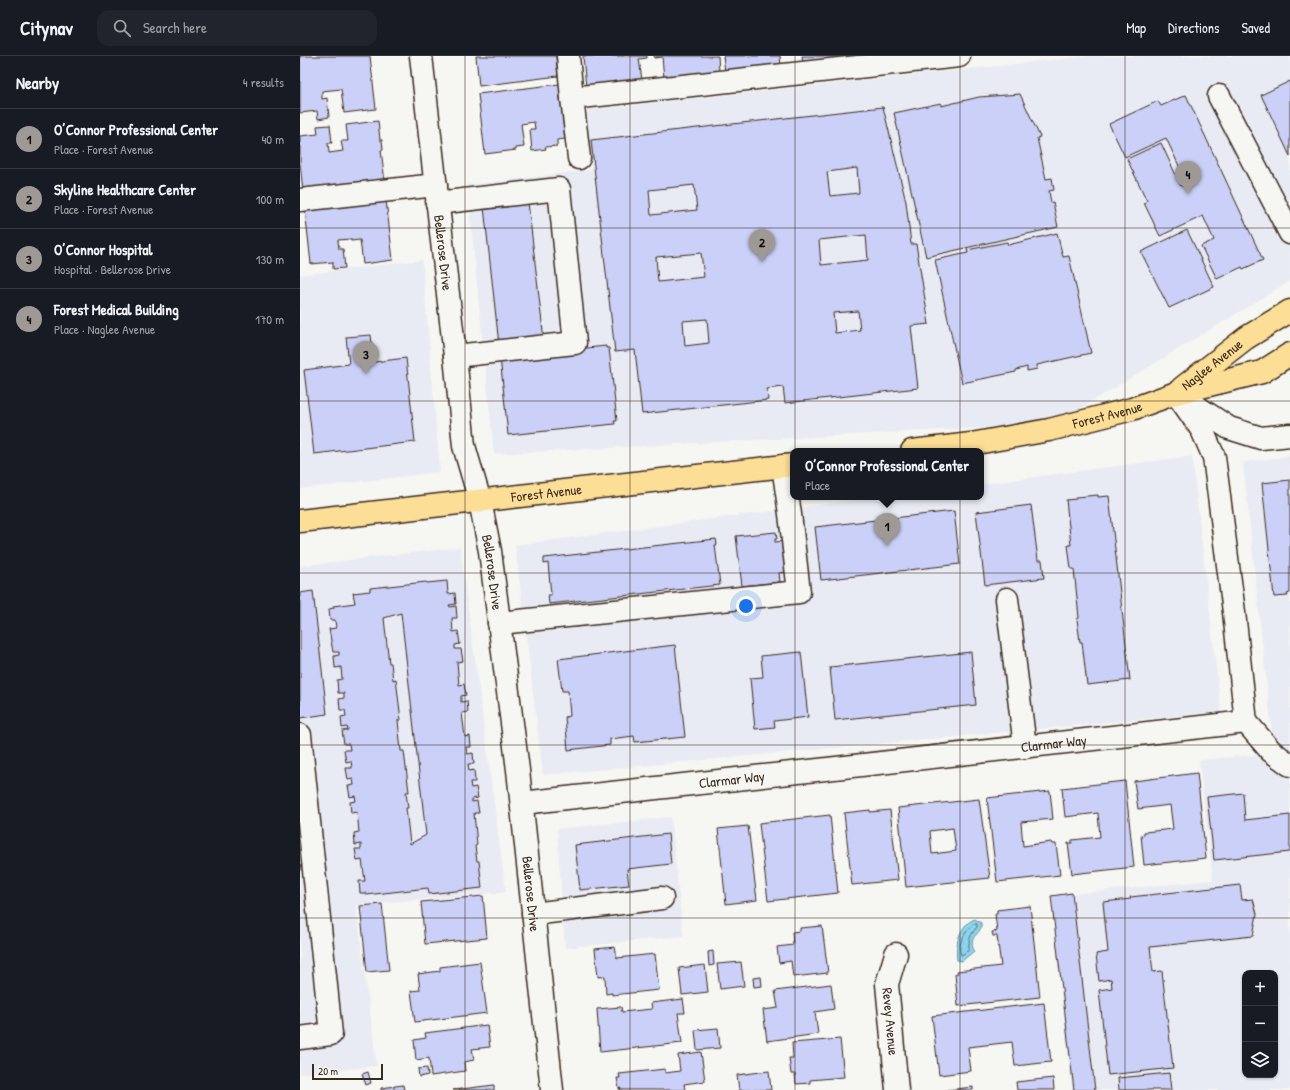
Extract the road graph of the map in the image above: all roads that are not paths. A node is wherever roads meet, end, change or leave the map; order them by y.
1 (421, 56) edge
2 (568, 56) edge
3 (959, 56) edge
4 (1219, 96) dead end
5 (572, 98) junction
6 (579, 158) dead end
7 (437, 194) junction
8 (300, 200) edge
9 (1290, 233) edge
10 (1290, 312) edge
11 (1290, 354) edge
12 (455, 356) junction
13 (1176, 393) junction
14 (1290, 435) edge
15 (937, 448) edge
16 (788, 465) edge
17 (480, 501) junction
18 (300, 521) edge
19 (1007, 599) dead end
20 (499, 623) junction
21 (1246, 722) junction
22 (300, 735) edge
23 (1025, 747) junction
24 (1290, 764) edge
25 (1290, 772) edge
26 (1290, 780) edge
27 (522, 803) junction
28 (662, 898) dead end
29 (533, 914) junction
30 (896, 954) dead end
31 (300, 1038) edge
32 (552, 1090) edge
33 (897, 1090) edge

1 - 7 street, Bellerose Drive
2 - 5 street
3 - 5 street
4 - 9 street
5 - 6 street
7 - 8 street
7 - 12 street, Bellerose Drive
7 - 12 street
10 - 13 main road, Naglee Avenue
11 - 13 main road, Naglee Avenue
12 - 17 street, Bellerose Drive
13 - 14 street
13 - 15 main road, Forest Avenue
13 - 21 street
16 - 17 main road, Forest Avenue
16 - 20 street
17 - 18 main road, Forest Avenue
17 - 20 street, Bellerose Drive
19 - 23 street
20 - 27 street, Bellerose Drive
21 - 23 street, Clarmar Way
21 - 24 street
22 - 31 street
23 - 27 street, Clarmar Way
25 - 26 street
27 - 29 street, Bellerose Drive
28 - 29 street
29 - 32 street, Bellerose Drive
30 - 33 street, Revey Avenue

